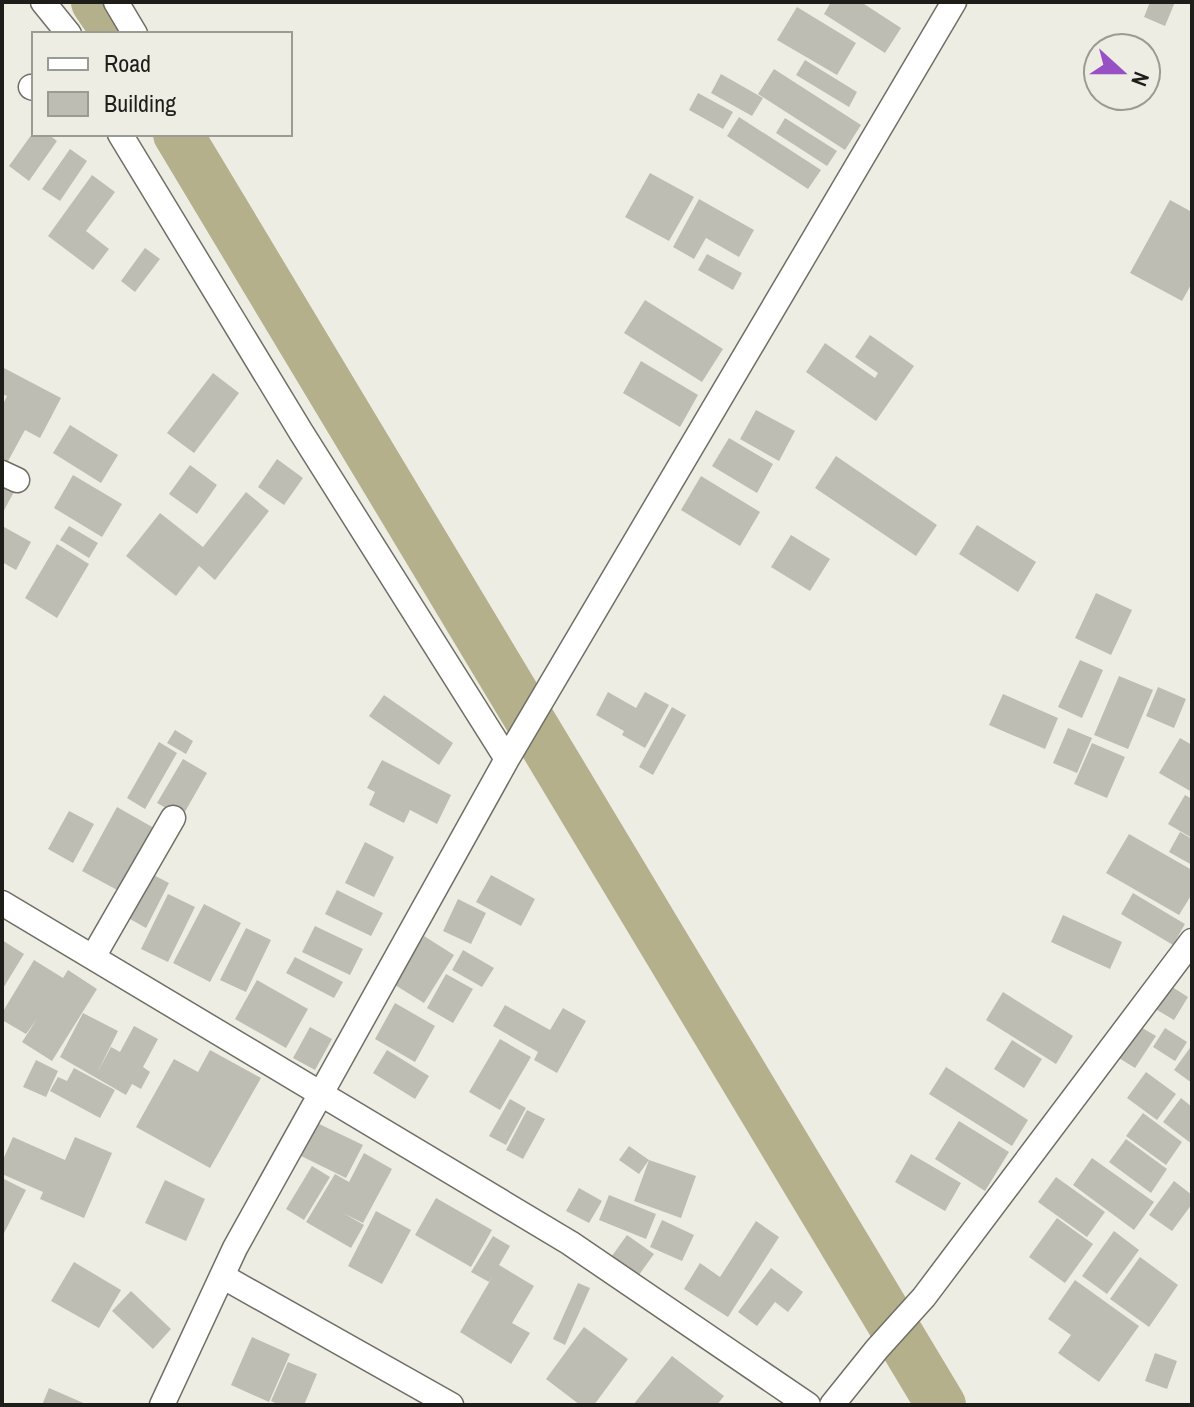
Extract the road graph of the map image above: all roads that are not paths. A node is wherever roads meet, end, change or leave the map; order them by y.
1 (43, 2) edge
2 (116, 2) edge
3 (954, 2) edge
4 (67, 32) edge
5 (134, 32) edge
6 (121, 136) edge
7 (509, 756) junction
8 (173, 818) dead end
9 (2, 903) edge
10 (1192, 941) edge
11 (93, 957) junction
12 (321, 1094) junction
13 (222, 1276) junction
14 (162, 1405) edge
15 (451, 1405) edge
16 (808, 1405) edge
17 (832, 1405) edge

1 - 4 street
2 - 5 street
3 - 7 street
6 - 7 street
7 - 12 street
8 - 11 street
9 - 11 street
10 - 17 street
11 - 12 street
12 - 13 street
12 - 16 street
13 - 14 street
13 - 15 street

